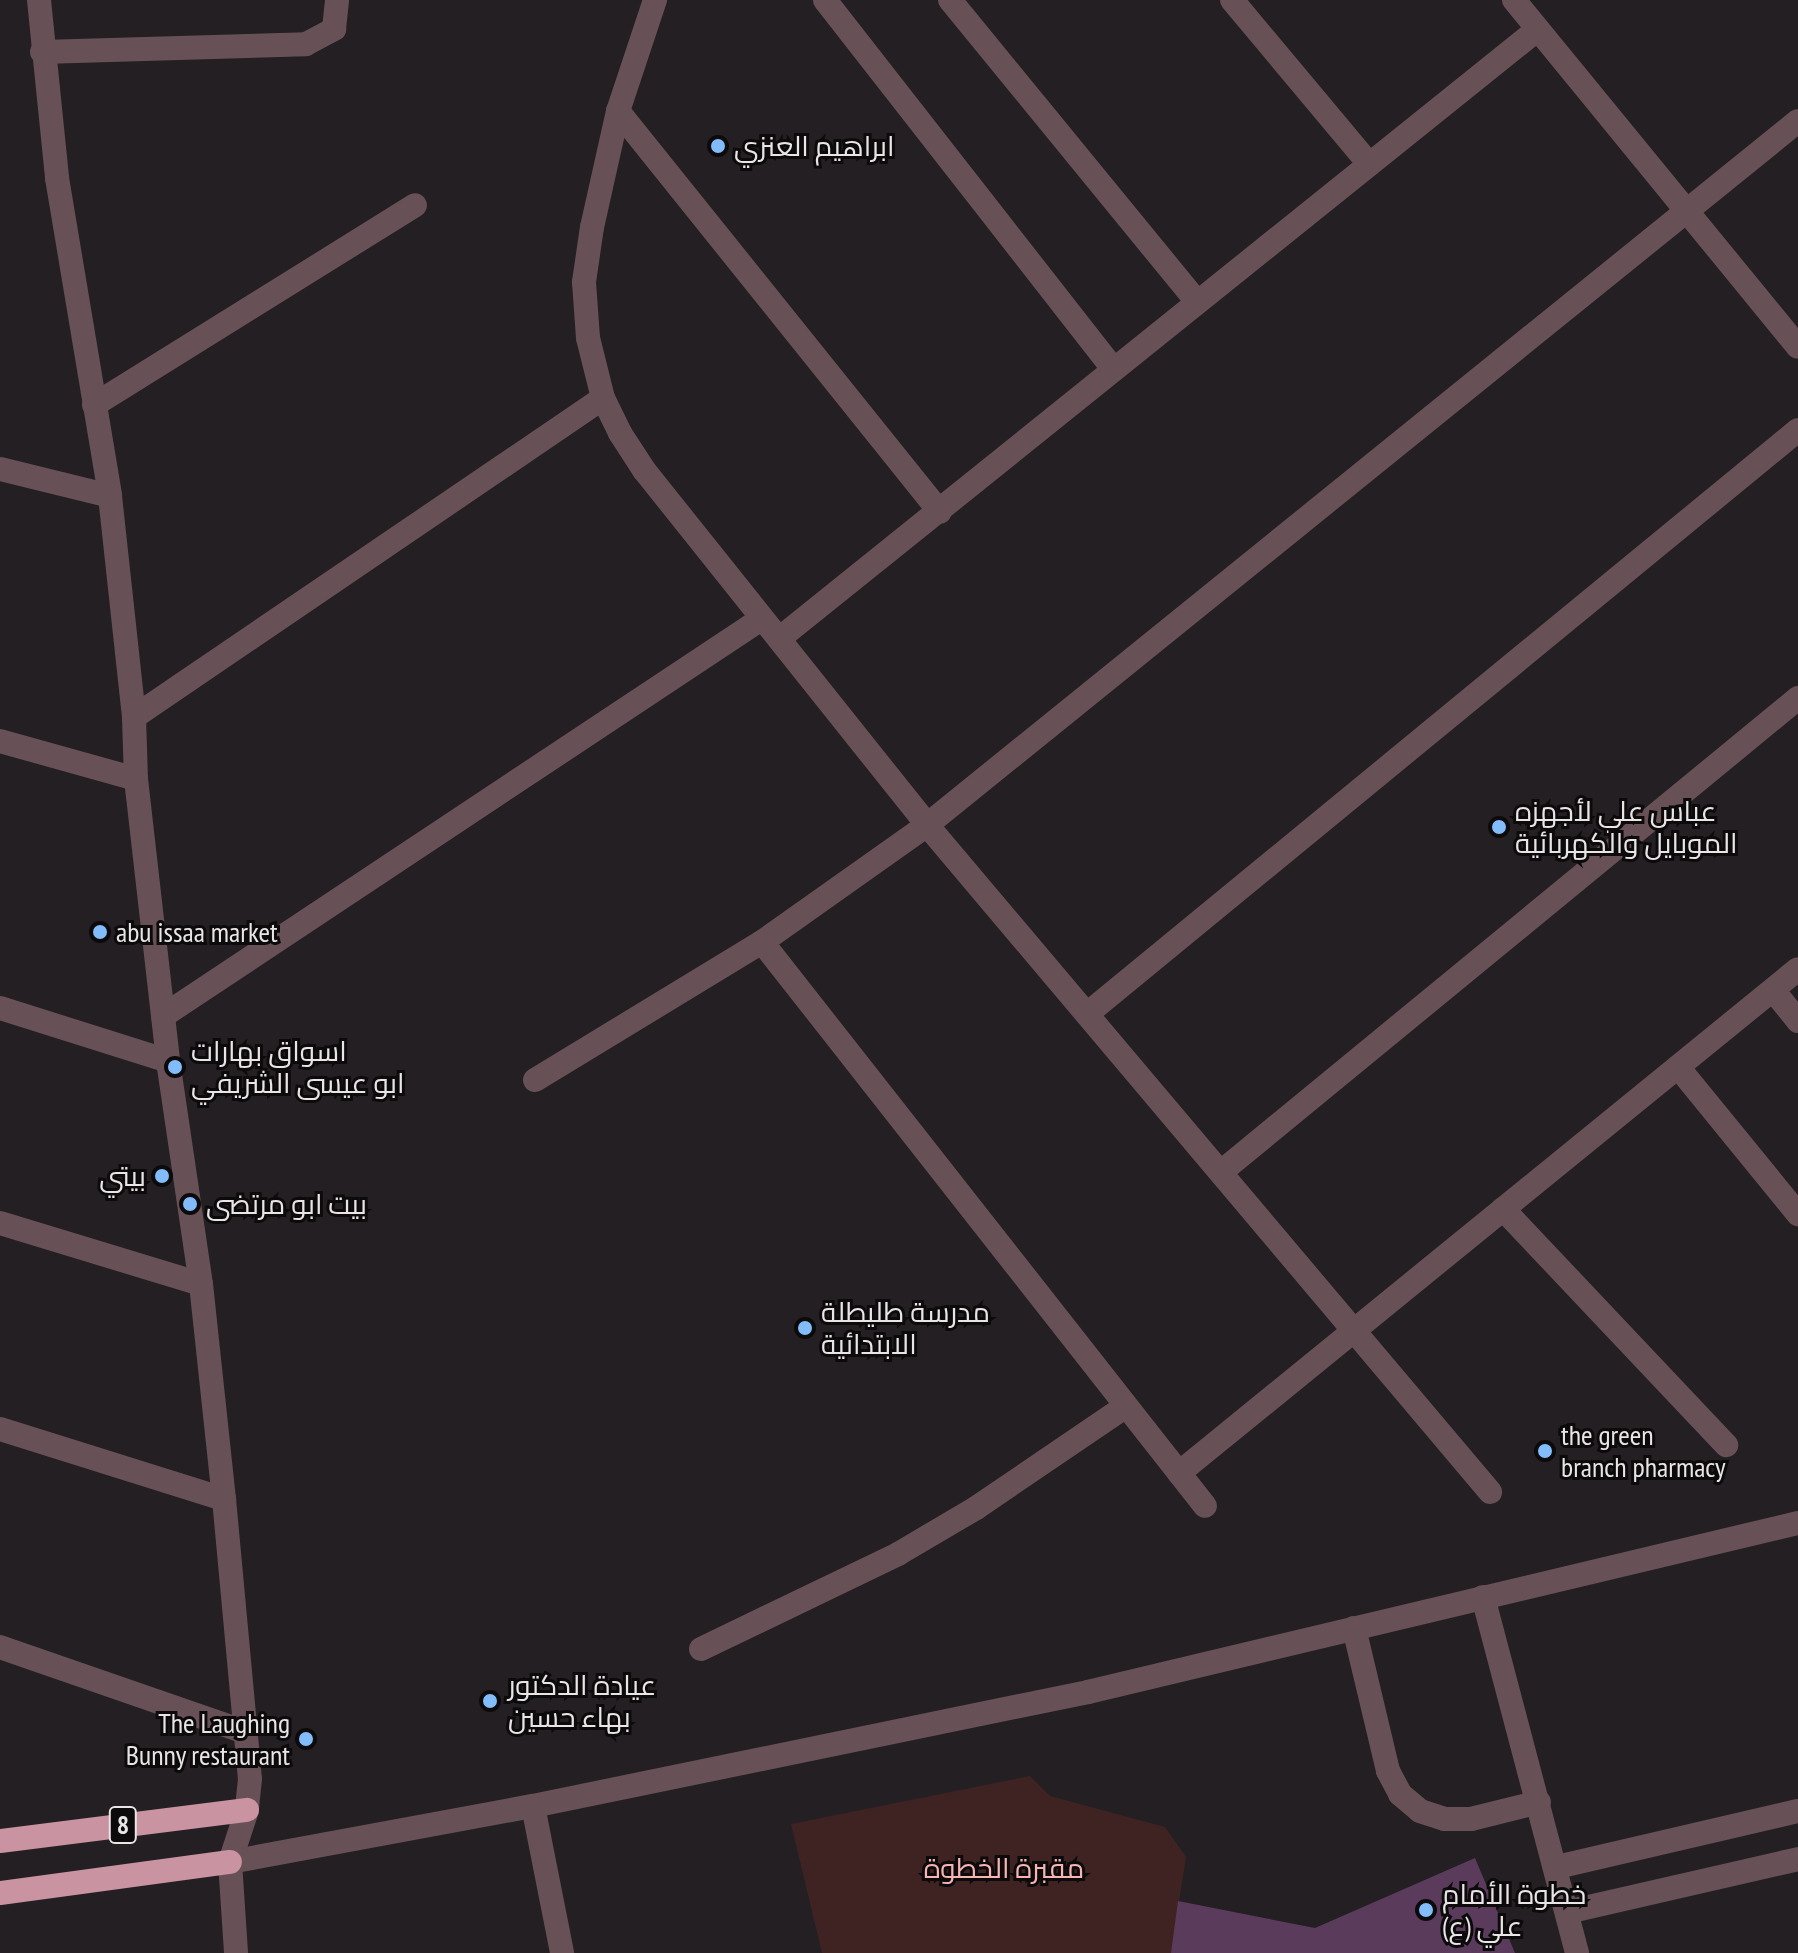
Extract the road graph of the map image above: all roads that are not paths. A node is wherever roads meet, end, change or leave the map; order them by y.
1 (39, 0) edge
2 (337, 0) edge
3 (655, 0) edge
4 (825, 0) edge
5 (950, 0) edge
6 (1232, 0) edge
7 (1514, 0) edge
8 (1538, 29) junction
9 (42, 52) junction
10 (618, 111) junction
11 (1798, 121) edge
12 (1369, 164) junction
13 (415, 205) dead end
14 (1686, 210) junction
15 (1196, 301) junction
16 (1798, 347) edge
17 (1113, 368) junction
18 (603, 398) junction
19 (94, 405) junction
20 (1798, 430) edge
21 (0, 469) edge
22 (110, 496) junction
23 (940, 512) junction
24 (761, 619) junction
25 (780, 638) junction
26 (1798, 698) edge
27 (134, 717) junction
28 (0, 741) edge
29 (136, 779) junction
30 (927, 825) junction
31 (762, 942) junction
32 (1798, 969) edge
33 (1773, 990) junction
34 (0, 1008) edge
35 (1087, 1014) junction
36 (163, 1016) junction
37 (1798, 1021) edge
38 (168, 1061) junction
39 (1678, 1067) junction
40 (535, 1080) dead end
41 (1221, 1172) junction
42 (1503, 1209) junction
43 (1798, 1214) edge
44 (0, 1223) edge
45 (201, 1284) junction
46 (1354, 1331) junction
47 (1126, 1406) junction
48 (0, 1429) edge
49 (1726, 1445) dead end
50 (1179, 1473) junction
51 (1490, 1492) dead end
52 (224, 1499) junction
53 (1205, 1506) dead end
54 (1798, 1523) edge
55 (1483, 1597) junction
56 (1354, 1628) junction
57 (0, 1647) edge
58 (701, 1649) dead end
59 (246, 1732) junction
60 (1539, 1802) junction
61 (533, 1806) junction
62 (247, 1810) junction
63 (1798, 1811) edge
64 (0, 1841) edge
65 (1798, 1859) edge
66 (230, 1862) junction
67 (1557, 1867) junction
68 (0, 1893) edge
69 (1567, 1912) junction
70 (236, 1953) edge
71 (562, 1953) edge
72 (1577, 1953) edge

1 - 9 street
2 - 9 street
3 - 10 street
4 - 17 street
5 - 15 street
6 - 12 street
7 - 8 street
8 - 12 street
8 - 14 street
9 - 19 street
10 - 18 street
10 - 23 street
11 - 14 street
12 - 15 street
13 - 19 street
14 - 16 street
14 - 30 street
15 - 17 street
17 - 23 street
18 - 24 street
18 - 27 street
19 - 22 street
20 - 35 street
21 - 22 street
22 - 27 street
23 - 25 street
24 - 25 street
24 - 36 street
25 - 30 street
26 - 41 street
27 - 29 street
28 - 29 street
29 - 36 street
30 - 31 street
30 - 35 street
31 - 40 street
31 - 47 street
32 - 33 street
33 - 37 street
33 - 39 street
34 - 38 street
35 - 41 street
36 - 38 street
38 - 45 street
39 - 42 street
39 - 43 street
41 - 46 street
42 - 46 street
42 - 49 street
44 - 45 street
45 - 52 street
46 - 50 street
46 - 51 street
47 - 50 street
47 - 58 street
48 - 52 street
50 - 53 street
52 - 59 street
54 - 55 street
55 - 56 street
55 - 60 street
56 - 60 street
56 - 61 street
57 - 59 street
59 - 62 street
60 - 67 street
61 - 66 street
61 - 71 street
62 - 64 highway, 8
62 - 66 street
63 - 67 street
65 - 69 street
66 - 68 highway, 8
66 - 70 street
67 - 69 street
69 - 72 street

